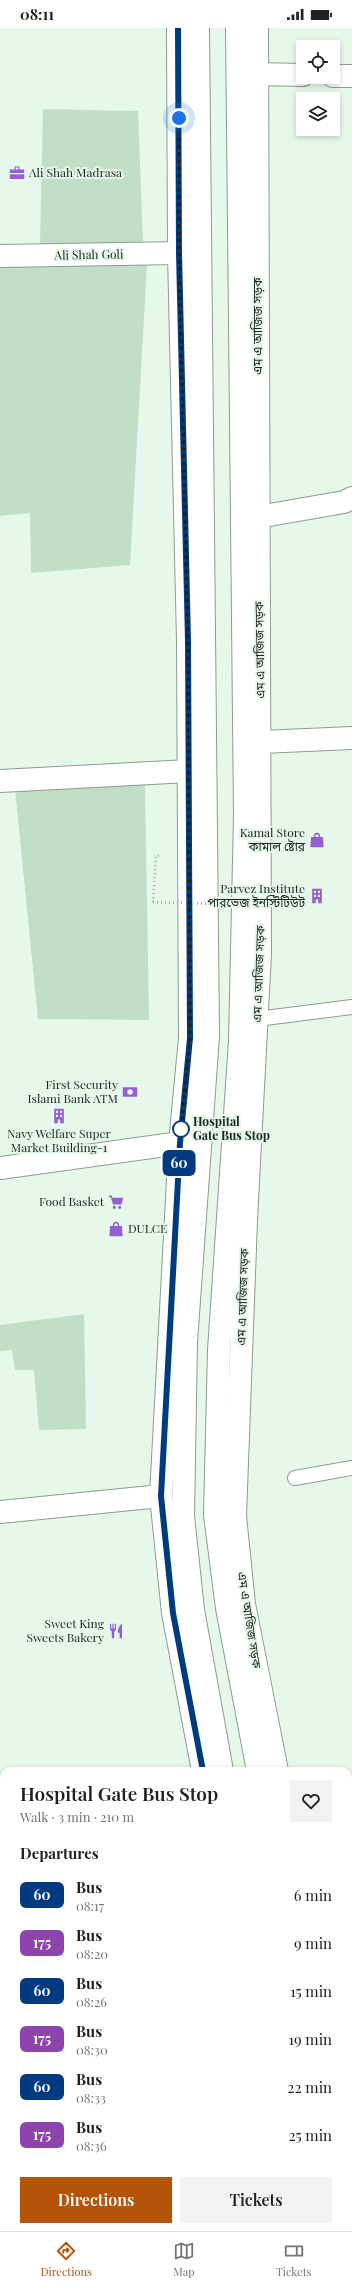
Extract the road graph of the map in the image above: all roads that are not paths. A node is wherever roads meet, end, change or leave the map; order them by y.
1 (178, 28) edge
2 (198, 28) edge
3 (237, 28) edge
4 (257, 28) edge
5 (257, 74) junction
6 (296, 75) edge
7 (340, 76) edge
8 (352, 76) edge
9 (179, 253) junction
10 (0, 256) edge
11 (352, 498) edge
12 (258, 517) junction
13 (352, 738) edge
14 (261, 742) junction
15 (189, 771) junction
16 (0, 781) edge
17 (352, 1007) edge
18 (257, 1019) junction
19 (180, 1143) junction
20 (0, 1168) edge
21 (352, 1468) edge
22 (295, 1478) dead end
23 (161, 1496) junction
24 (0, 1512) edge
25 (202, 1767) edge
26 (221, 1767) edge
27 (257, 1767) edge
28 (276, 1767) edge

1 - 9 main road
2 - 26 main road
3 - 27 main road
4 - 5 main road, এম এ আজিজ সড়ক
5 - 6 main road
5 - 12 main road, এম এ আজিজ সড়ক
7 - 8 main road
9 - 10 main road, Ali Shah Goli
9 - 15 main road
11 - 12 main road
12 - 14 main road, এম এ আজিজ সড়ক
13 - 14 main road
14 - 18 main road, এম এ আজিজ সড়ক
15 - 16 main road
15 - 19 main road
17 - 18 lane
18 - 28 main road, এম এ আজিজ সড়ক
19 - 20 main road
19 - 23 main road
21 - 22 lane
23 - 24 main road
23 - 25 main road

